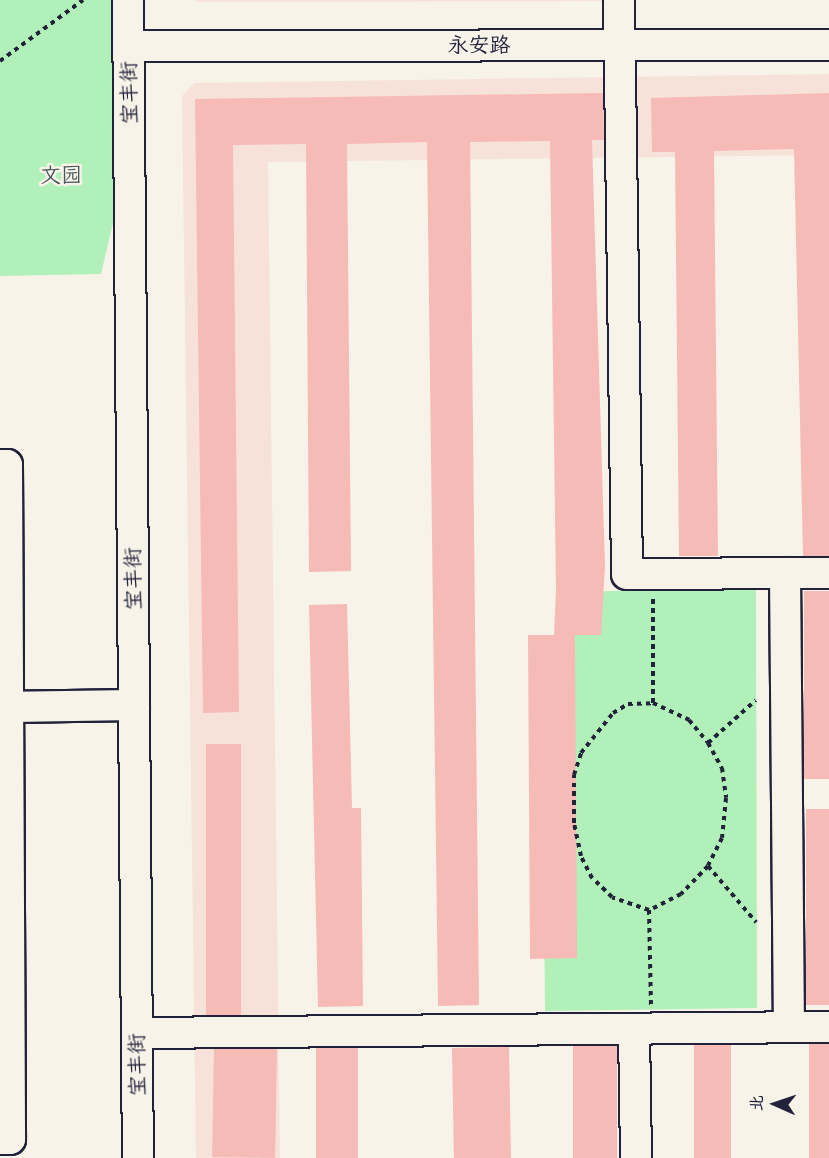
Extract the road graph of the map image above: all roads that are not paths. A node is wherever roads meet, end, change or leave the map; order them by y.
1 (128, 0) edge
2 (619, 0) edge
3 (620, 45) junction
4 (829, 45) edge
5 (128, 46) junction
6 (0, 465) edge
7 (785, 573) junction
8 (829, 573) edge
9 (134, 705) junction
10 (6, 707) junction
11 (642, 1019) junction
12 (789, 1027) junction
13 (829, 1027) edge
14 (137, 1033) junction
15 (0, 1139) edge
16 (138, 1158) edge
17 (636, 1158) edge

1 - 5 street, 宝丰街
2 - 3 street
3 - 4 street, 永安路
3 - 5 street, 永安路
3 - 7 street
5 - 9 street, 宝丰街
6 - 10 street
7 - 8 street
7 - 12 street
9 - 10 street
9 - 14 street, 宝丰街
10 - 15 street
11 - 12 street
11 - 14 street
11 - 17 street
12 - 13 street
14 - 16 street, 宝丰街

